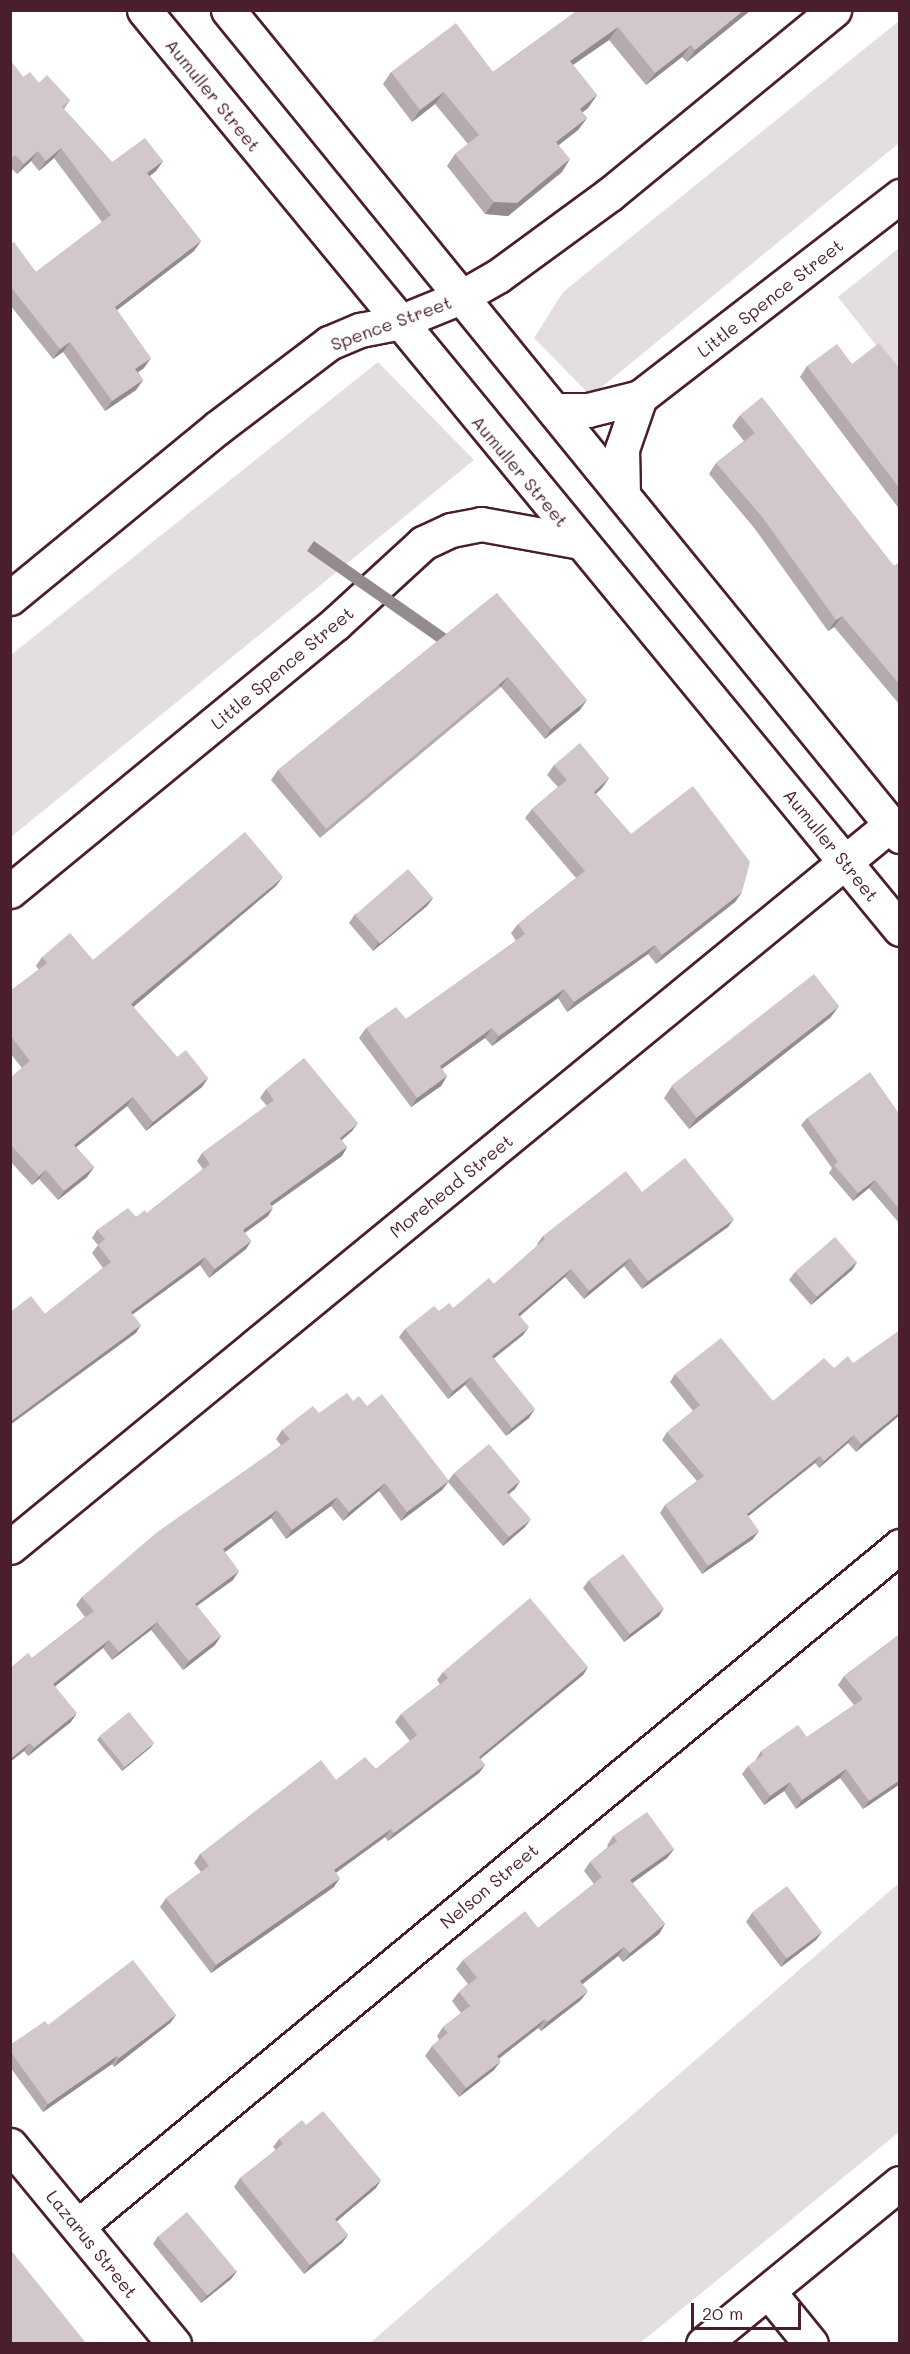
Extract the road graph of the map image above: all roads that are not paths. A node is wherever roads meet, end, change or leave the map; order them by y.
1 (144, 10) edge
2 (228, 10) edge
3 (834, 10) edge
4 (900, 196) edge
5 (463, 296) junction
6 (397, 323) junction
7 (640, 398) junction
8 (554, 410) junction
9 (623, 495) junction
10 (580, 542) junction
11 (10, 598) edge
12 (895, 830) edge
13 (846, 862) junction
14 (10, 891) edge
15 (900, 929) edge
16 (900, 1545) edge
17 (10, 1547) edge
18 (10, 2145) edge
19 (900, 2183) edge
20 (78, 2226) junction
21 (768, 2290) junction
22 (174, 2343) edge
23 (703, 2343) edge
24 (811, 2343) edge

1 - 6 street, Aumuller Street
2 - 5 street
3 - 5 street, Spence Street
4 - 7 street, Little Spence Street
5 - 6 street, Spence Street
5 - 8 street
6 - 10 street, Aumuller Street
6 - 11 street, Spence Street
7 - 8 street, Little Spence Street
7 - 9 street
8 - 9 street
9 - 12 street
10 - 13 street, Aumuller Street
10 - 14 street, Little Spence Street
12 - 13 street, Morehead Street
13 - 15 street, Aumuller Street
13 - 17 street, Morehead Street
16 - 20 street, Nelson Street
18 - 20 street, Lazarus Street
19 - 21 street
20 - 22 street, Lazarus Street
21 - 23 street
21 - 24 street

